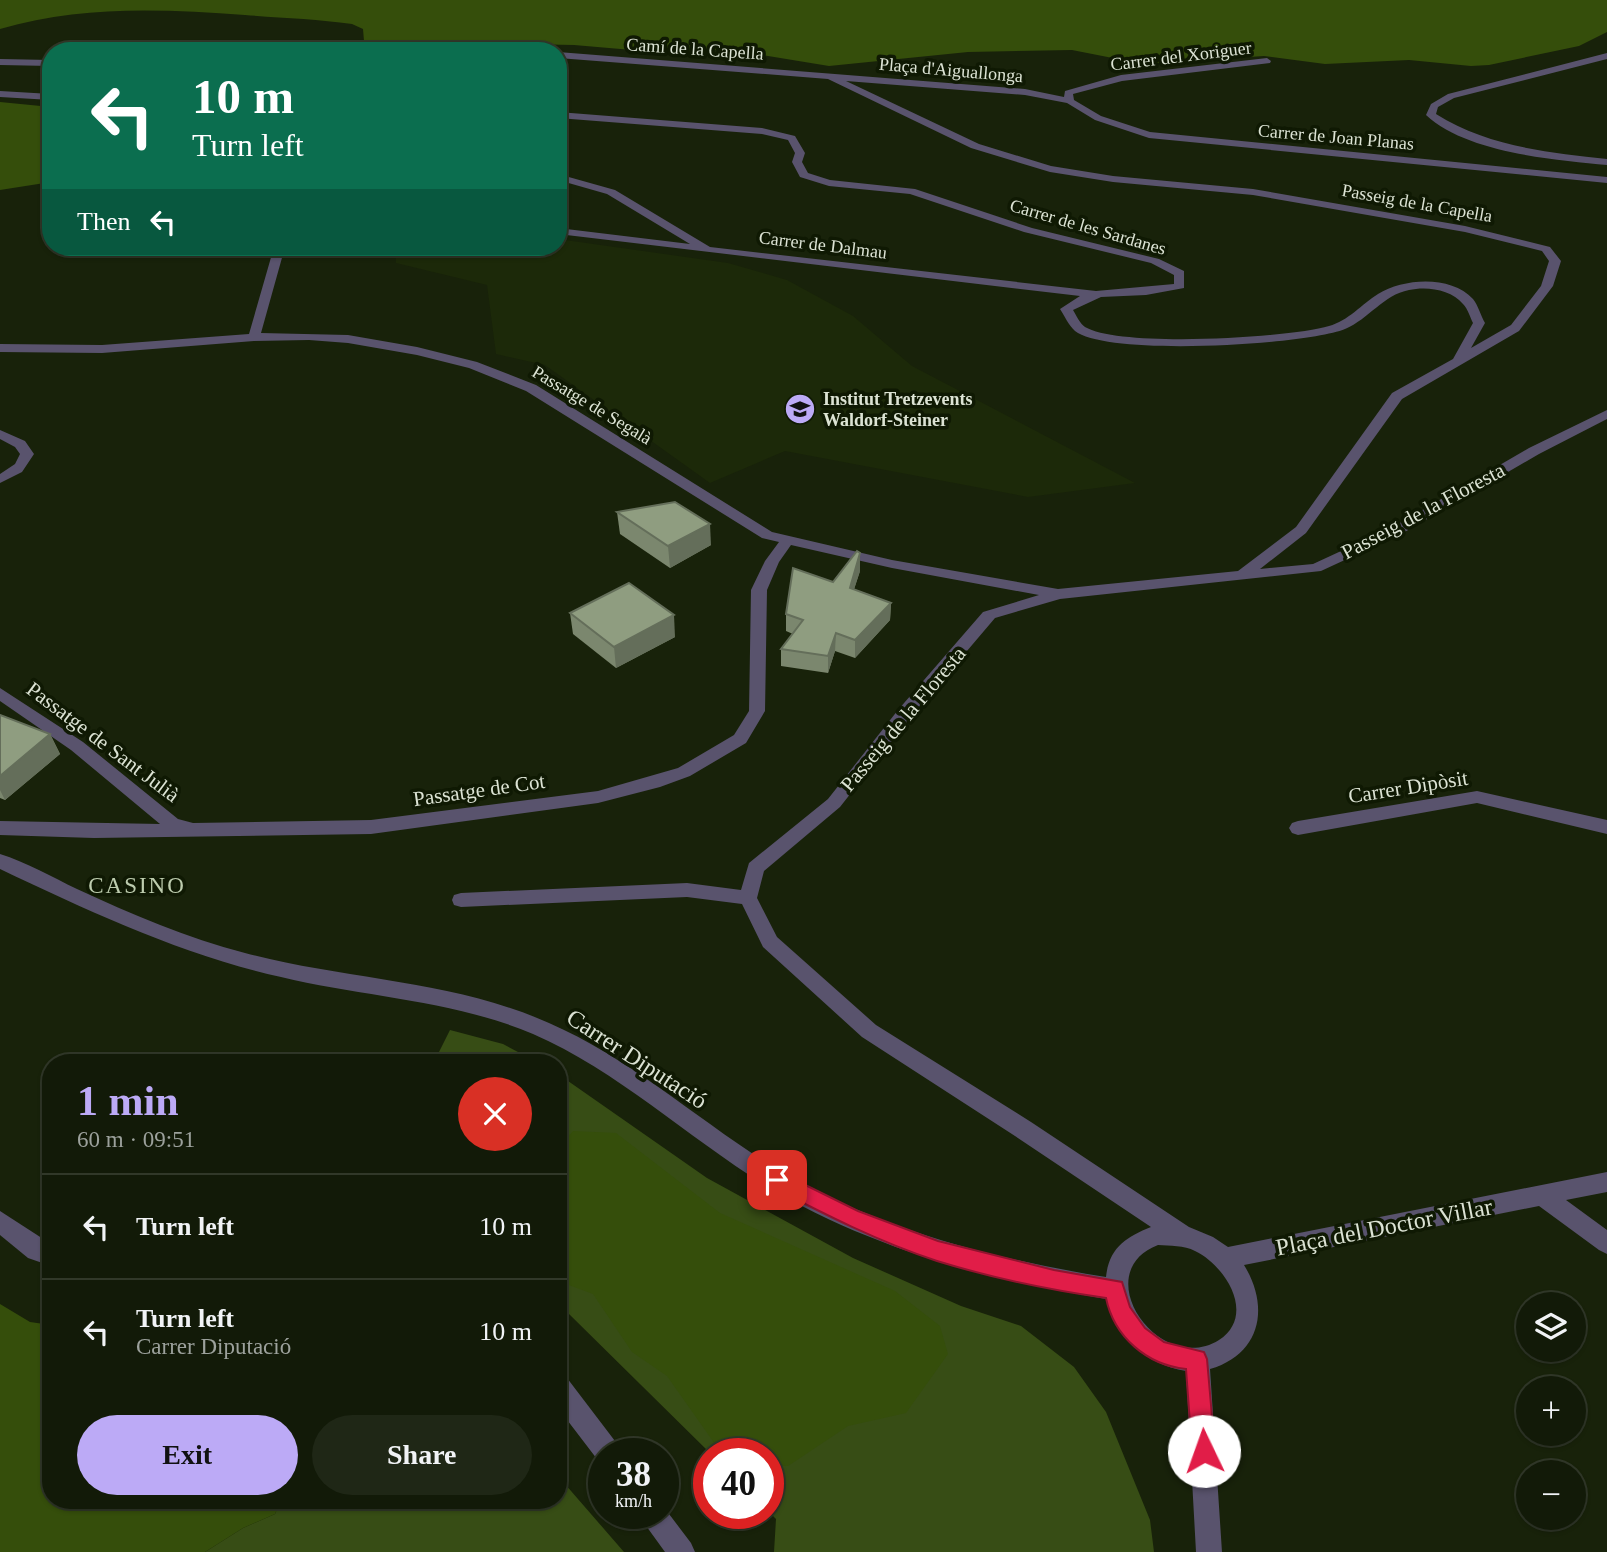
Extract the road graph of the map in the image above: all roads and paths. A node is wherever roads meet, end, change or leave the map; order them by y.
1 (567, 56) edge
2 (1607, 56) edge
3 (1268, 61) dead end
4 (0, 62) edge
5 (42, 63) edge
6 (829, 76) junction
7 (0, 94) edge
8 (42, 96) edge
9 (1070, 101) junction
10 (567, 116) edge
11 (1607, 162) edge
12 (567, 180) edge
13 (1607, 180) edge
14 (567, 231) edge
15 (707, 250) junction
16 (276, 256) edge
17 (1101, 292) junction
18 (254, 337) junction
19 (0, 348) edge
20 (1457, 362) junction
21 (1607, 414) edge
22 (0, 434) edge
23 (0, 479) edge
24 (787, 541) junction
25 (1241, 577) junction
26 (1059, 594) junction
27 (0, 693) edge
28 (1607, 827) edge
29 (0, 828) edge
30 (1298, 828) dead end
31 (221, 830) junction
32 (0, 861) edge
33 (748, 898) junction
34 (461, 900) dead end
35 (1607, 1182) edge
36 (1543, 1196) junction
37 (0, 1221) edge
38 (1181, 1235) junction
39 (1607, 1243) edge
40 (42, 1252) edge
41 (1225, 1258) junction
42 (1115, 1290) junction
43 (1196, 1359) junction
44 (567, 1399) edge
45 (597, 1438) edge
46 (664, 1529) edge
47 (682, 1552) edge
48 (1209, 1552) edge

1 - 6 street, Camí de la Capella
2 - 11 street
3 - 9 street, Carrer del Xoriguer
4 - 5 street
6 - 9 street, Plaça d'Aiguallonga
6 - 20 street, Passeig de la Capella
7 - 8 street
9 - 13 street, Carrer de Joan Planas
10 - 17 street, Carrer de les Sardanes
12 - 15 street, Carrer de Dalmau
14 - 15 street
15 - 17 street, Carrer de Dalmau
16 - 18 street
17 - 20 street, Carrer de les Sardanes
18 - 19 street, Passatge de Segalà
18 - 24 street, Passatge de Segalà
20 - 25 street, Passeig de la Capella
21 - 25 street, Passeig de la Floresta
22 - 23 street
24 - 26 street, Passatge de Segalà
24 - 31 street, Passatge de Cot
25 - 26 street, Passeig de la Floresta
26 - 33 street, Passeig de la Floresta
27 - 31 street, Passatge de Sant Julià
28 - 30 street, Carrer Dipòsit
29 - 31 street, Passatge de Cot
32 - 42 street, Carrer Diputació
33 - 34 street
33 - 38 street
35 - 36 street, Plaça del Doctor Villar
36 - 39 street
36 - 41 street, Plaça del Doctor Villar
37 - 40 street
38 - 41 street
38 - 42 street
41 - 43 street
42 - 43 street
43 - 48 street
44 - 45 street
46 - 47 street

